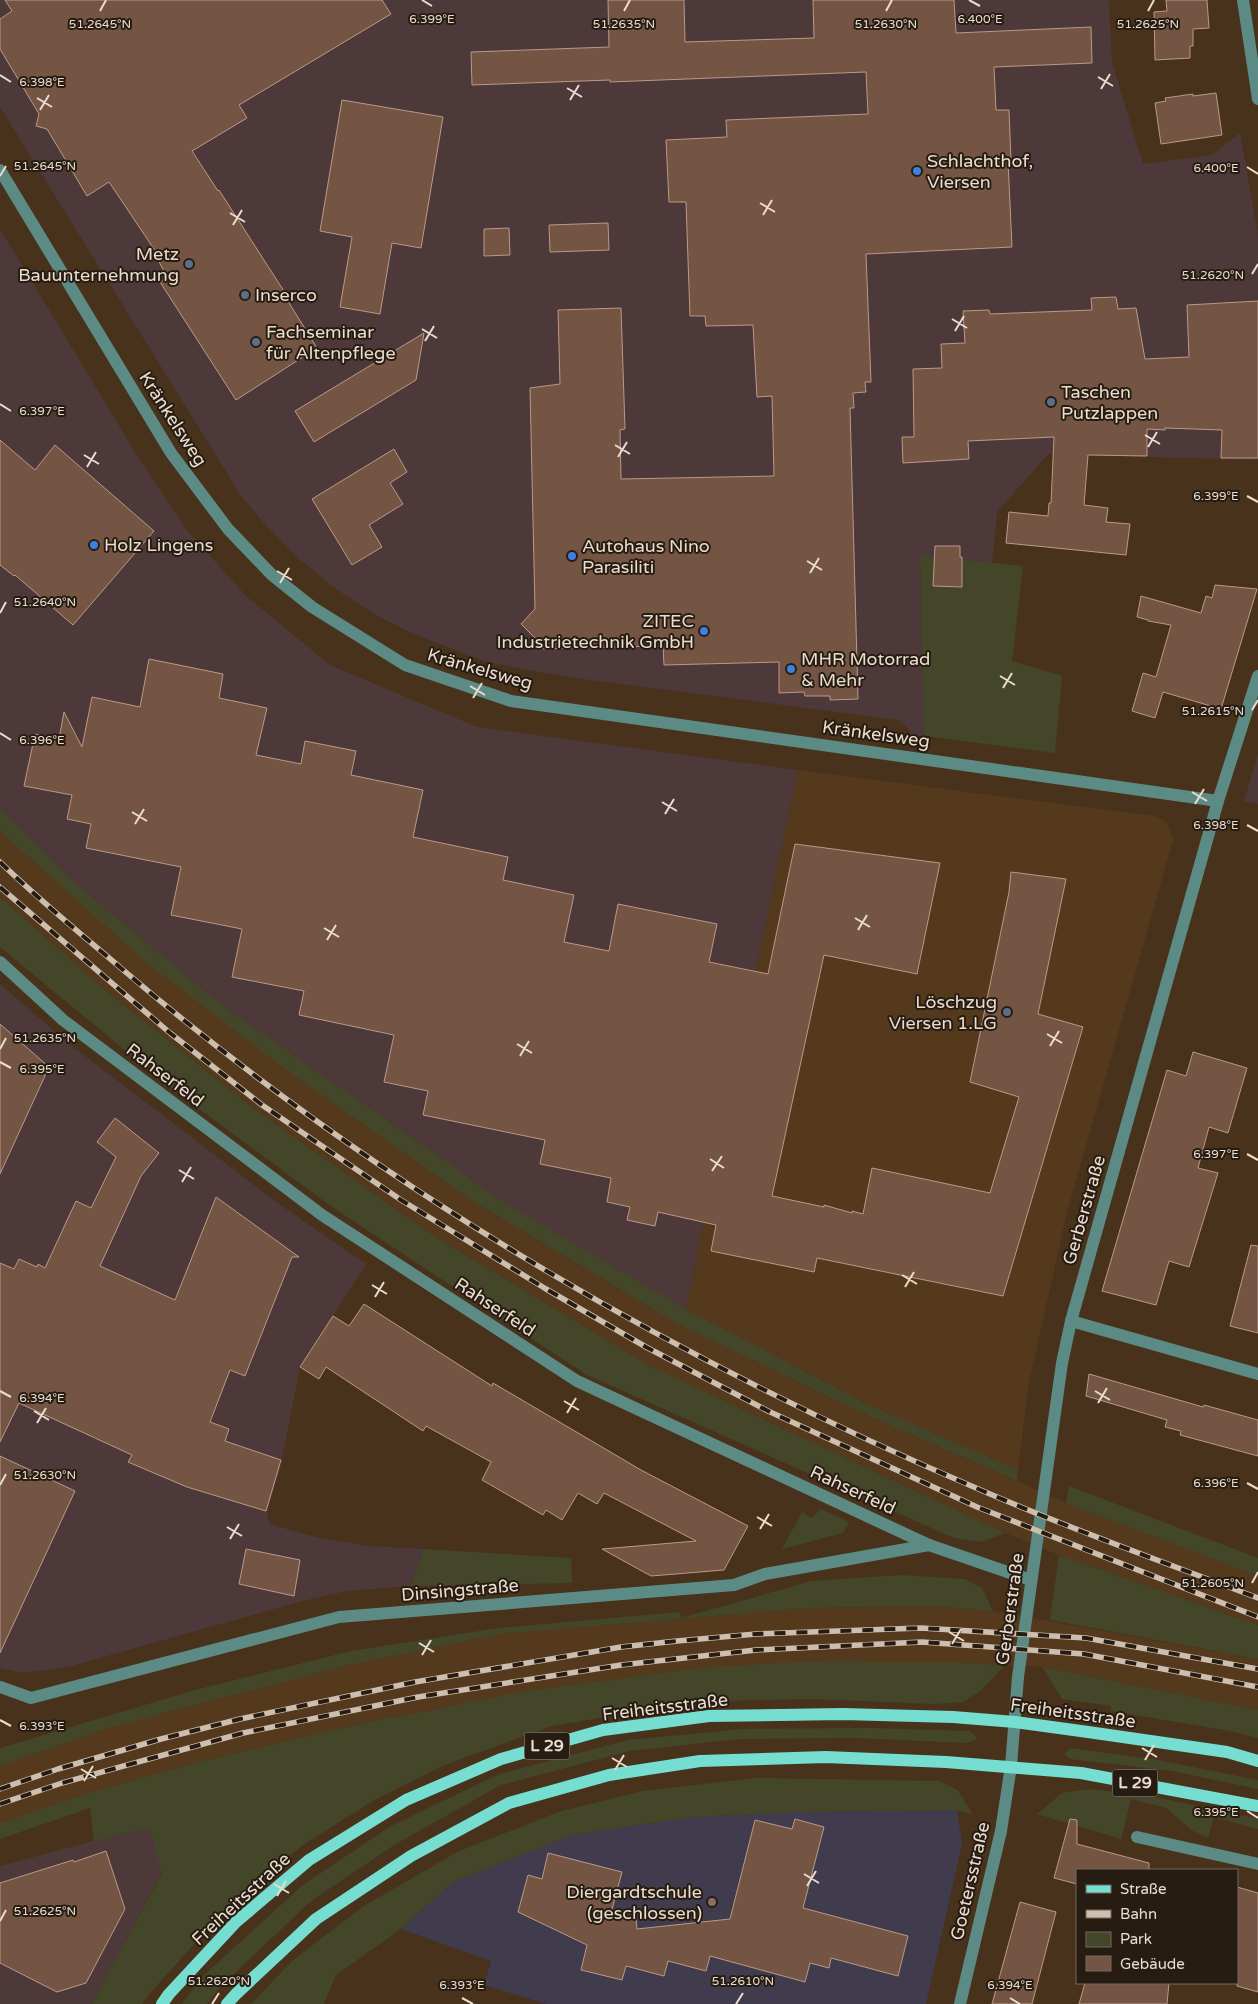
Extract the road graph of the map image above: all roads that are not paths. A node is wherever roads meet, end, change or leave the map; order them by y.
1 (1243, 0) edge
2 (1258, 99) edge
3 (0, 170) edge
4 (1258, 676) edge
5 (1218, 801) junction
6 (0, 962) edge
7 (1071, 1321) junction
8 (1258, 1374) edge
9 (930, 1545) junction
10 (1031, 1580) junction
11 (0, 1687) edge
12 (1016, 1722) junction
13 (1258, 1761) edge
14 (1011, 1766) junction
15 (1258, 1806) edge
16 (1137, 1837) dead end
17 (1258, 1864) edge
18 (162, 2004) edge
19 (227, 2004) edge
20 (960, 2004) edge

1 - 2 street
3 - 5 street, Kränkelsweg
4 - 5 street, Gerberstraße
5 - 7 street, Gerberstraße
6 - 9 street, Rahserfeld
7 - 8 street
7 - 10 street, Gerberstraße
9 - 10 street, Rahserfeld
9 - 11 street, Dinsingstraße
10 - 12 street, Gerberstraße
12 - 13 main road, Freiheitsstraße / L 29
12 - 14 street, Gerberstraße
12 - 18 main road, Freiheitsstraße / L 29
14 - 15 main road, L 29
14 - 19 main road, L 29
14 - 20 street, Goetersstraße
16 - 17 street

